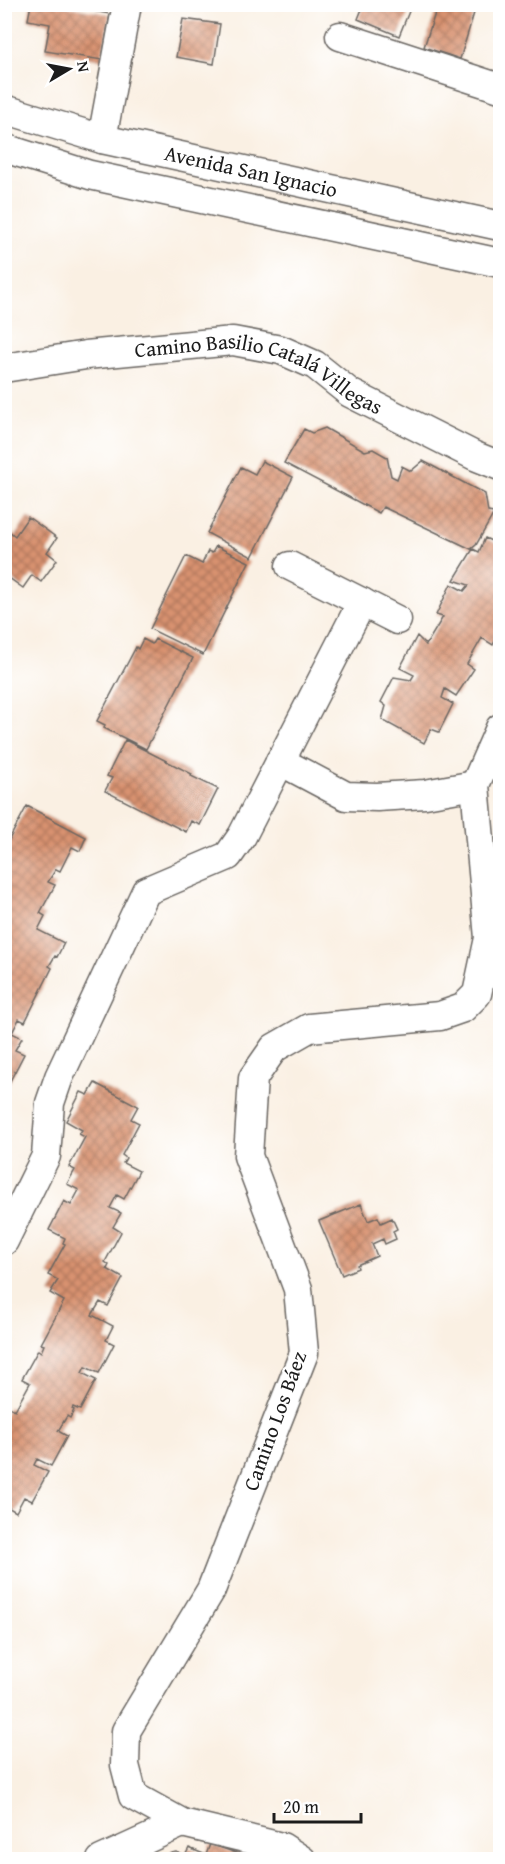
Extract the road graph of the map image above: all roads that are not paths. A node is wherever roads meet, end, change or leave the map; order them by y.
1 (127, 4) edge
2 (340, 36) dead end
3 (501, 88) edge
4 (4, 109) edge
5 (102, 139) junction
6 (4, 148) edge
7 (501, 226) edge
8 (501, 263) edge
9 (4, 368) edge
10 (501, 466) edge
11 (290, 566) dead end
12 (362, 602) junction
13 (397, 620) dead end
14 (501, 729) edge
15 (280, 761) junction
16 (475, 785) junction
17 (4, 1241) edge
18 (182, 1823) junction
19 (101, 1860) edge
20 (302, 1860) edge

1 - 5 street
2 - 3 street
4 - 5 street, Avenida San Ignacio
5 - 7 street, Avenida San Ignacio
6 - 8 street, Avenida San Ignacio
9 - 10 street, Camino Basilio Catalá Villegas
11 - 12 street
12 - 13 street
12 - 15 street
14 - 16 street
15 - 16 street
15 - 17 street
16 - 18 street, Camino Los Báez
18 - 19 street
18 - 20 street, Camino Los Báez

